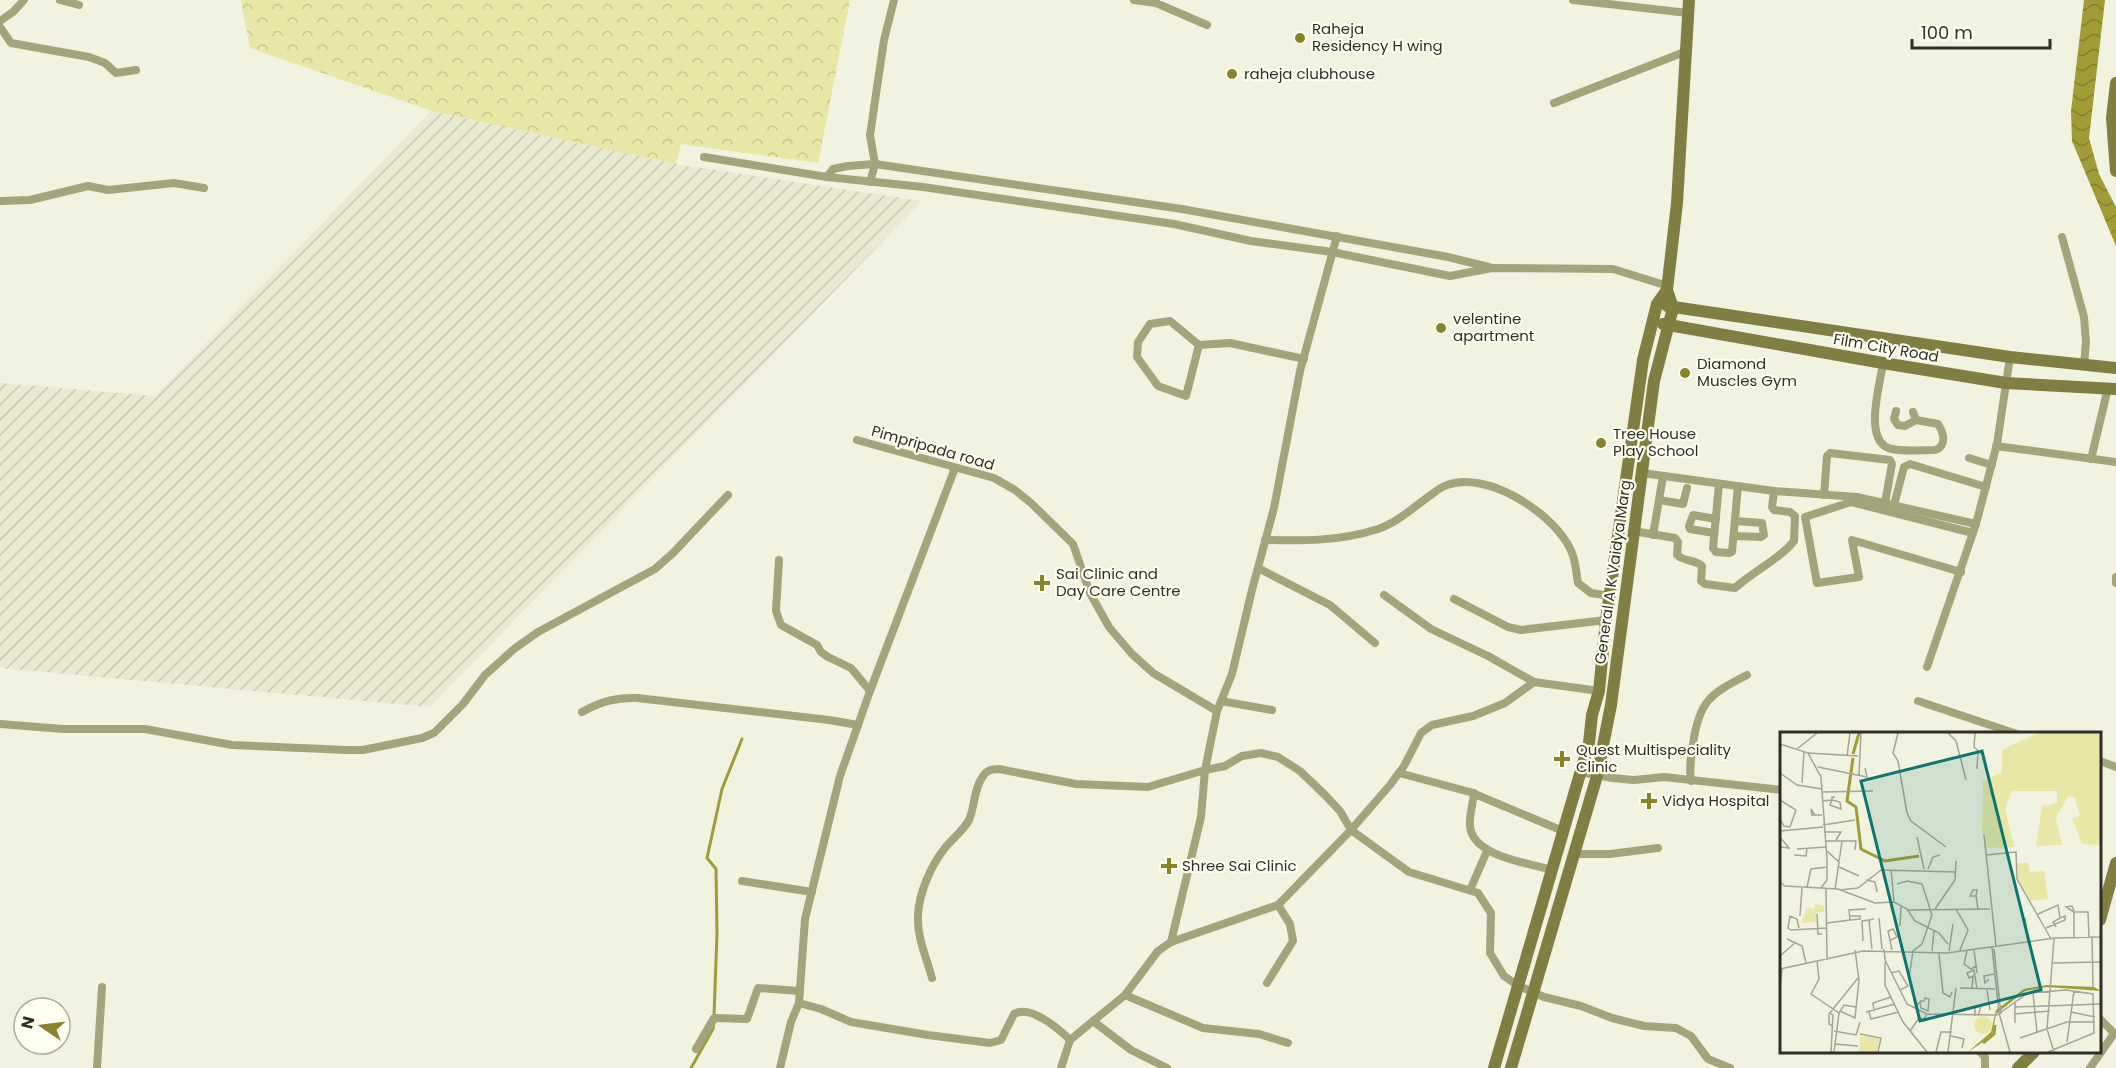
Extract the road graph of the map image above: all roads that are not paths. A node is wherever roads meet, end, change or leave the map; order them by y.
1 (24, 0) edge
2 (60, 0) edge
3 (894, 0) edge
4 (1134, 0) edge
5 (1573, 0) edge
6 (1689, 0) edge
7 (1156, 1) edge
8 (1587, 1) edge
9 (79, 5) dead end
10 (1688, 13) junction
11 (0, 21) edge
12 (1207, 25) dead end
13 (0, 27) edge
14 (1687, 51) junction
15 (136, 70) dead end
16 (2116, 83) edge
17 (1554, 103) dead end
18 (704, 157) dead end
19 (875, 164) junction
20 (2116, 165) edge
21 (827, 177) junction
22 (870, 182) junction
23 (204, 188) dead end
24 (0, 201) edge
25 (1336, 237) junction
26 (2062, 237) dead end
27 (1332, 252) junction
28 (1492, 268) junction
29 (1668, 288) junction
30 (1658, 304) junction
31 (1673, 308) junction
32 (1653, 321) junction
33 (1669, 326) junction
34 (1199, 345) junction
35 (2010, 357) junction
36 (1304, 359) junction
37 (1883, 363) junction
38 (2084, 364) junction
39 (2116, 368) edge
40 (2006, 383) junction
41 (2112, 388) edge
42 (1896, 411) dead end
43 (857, 440) dead end
44 (1996, 446) junction
45 (1970, 456) dead end
46 (2091, 459) junction
47 (1992, 462) junction
48 (2116, 462) edge
49 (955, 468) junction
50 (1642, 473) junction
51 (1663, 476) junction
52 (1719, 484) junction
53 (1738, 486) junction
54 (1687, 488) dead end
55 (1986, 488) junction
56 (1774, 491) junction
57 (728, 495) dead end
58 (1824, 495) junction
59 (1659, 500) junction
60 (1889, 504) junction
61 (1716, 519) junction
62 (1735, 521) junction
63 (1975, 529) junction
64 (1633, 531) junction
65 (1714, 532) junction
66 (1653, 535) junction
67 (1734, 536) junction
68 (1264, 540) junction
69 (779, 560) dead end
70 (1258, 568) junction
71 (1961, 572) junction
72 (2116, 577) edge
73 (2116, 583) edge
74 (1384, 595) dead end
75 (1610, 596) junction
76 (1454, 599) dead end
77 (1606, 620) junction
78 (1375, 643) dead end
79 (1927, 666) dead end
80 (1747, 675) dead end
81 (1534, 682) junction
82 (870, 691) junction
83 (1599, 691) junction
84 (1221, 701) junction
85 (1918, 701) dead end
86 (1272, 710) dead end
87 (1217, 711) junction
88 (582, 712) dead end
89 (0, 724) edge
90 (858, 725) junction
91 (2011, 732) edge
92 (2101, 761) edge
93 (2116, 766) edge
94 (1205, 770) junction
95 (1399, 772) junction
96 (1581, 772) junction
97 (1597, 776) junction
98 (1691, 781) junction
99 (1780, 790) edge
100 (1474, 794) junction
101 (1351, 830) junction
102 (1563, 831) junction
103 (1658, 848) dead end
104 (1487, 851) junction
105 (1574, 854) junction
106 (2116, 862) edge
107 (1552, 870) junction
108 (742, 881) dead end
109 (1470, 890) junction
110 (812, 892) junction
111 (1278, 905) junction
112 (2101, 916) edge
113 (1171, 942) junction
114 (932, 978) dead end
115 (1267, 983) dead end
116 (1517, 986) junction
117 (102, 987) dead end
118 (800, 991) junction
119 (1534, 993) junction
120 (1125, 995) junction
121 (799, 1003) junction
122 (2101, 1020) edge
123 (1093, 1021) junction
124 (1070, 1040) junction
125 (1287, 1043) dead end
126 (696, 1049) dead end
127 (2101, 1052) edge
128 (1981, 1053) edge
129 (2033, 1053) edge
130 (2100, 1053) edge
131 (97, 1068) edge
132 (780, 1068) edge
133 (1061, 1068) edge
134 (1167, 1068) edge
135 (1494, 1068) edge
136 (1511, 1068) edge
137 (1730, 1068) edge
138 (1985, 1068) edge
139 (2018, 1068) edge
140 (2090, 1068) edge

1 - 11 street
2 - 9 street
3 - 19 street
4 - 7 street
5 - 8 street
6 - 10 main road, General A K Vaidya Marg
7 - 12 street
8 - 10 street
10 - 14 main road, General A K Vaidya Marg
13 - 15 street
14 - 17 street
14 - 29 main road, General A K Vaidya Marg
16 - 20 main road
18 - 21 street
19 - 21 street
19 - 22 street
19 - 25 street
21 - 22 street
22 - 27 street
23 - 24 street
25 - 27 street
25 - 28 street
26 - 38 street
27 - 28 street
27 - 36 street
28 - 29 street
29 - 30 main road
29 - 31 main road, General A K Vaidya Marg
30 - 31 main road, Film City Road
30 - 32 main road, General A K Vaidya Marg
31 - 33 main road, General A K Vaidya Marg
31 - 35 main road, Film City Road
32 - 33 main road, Film City Road
32 - 75 main road, General A K Vaidya Marg
33 - 37 main road, Film City Road
33 - 50 main road, General A K Vaidya Marg
34 - 34 street
34 - 36 street
35 - 38 main road, Film City Road
35 - 40 street
36 - 68 street
37 - 40 main road, Film City Road
37 - 42 street
38 - 39 main road, Film City Road
40 - 41 main road, Film City Road
40 - 44 street
41 - 46 street
43 - 49 street, Pimpripada road
44 - 46 street
44 - 47 street
45 - 47 street
46 - 48 street
47 - 55 street
49 - 82 street
49 - 87 street, Pimpripada road
50 - 51 street
50 - 64 main road, General A K Vaidya Marg
51 - 52 street
51 - 59 street
52 - 53 street
52 - 61 street
53 - 56 street
53 - 62 street
54 - 59 street
55 - 60 street
55 - 63 street
56 - 58 street
56 - 66 street
57 - 89 street
58 - 60 street
58 - 60 street
59 - 66 street
60 - 63 street
61 - 65 street
61 - 65 street
62 - 67 street
62 - 67 street
63 - 71 street
63 - 71 street
64 - 66 street
64 - 97 main road, General A K Vaidya Marg
65 - 67 street
68 - 70 street
68 - 75 street
69 - 82 street
70 - 78 street
70 - 84 street
71 - 79 street
72 - 73 street
74 - 81 street
75 - 77 main road, General A K Vaidya Marg
76 - 77 street
77 - 83 main road, General A K Vaidya Marg
80 - 98 street
81 - 83 street
81 - 95 street
82 - 90 street
83 - 96 main road, General A K Vaidya Marg
84 - 86 street
84 - 87 street
85 - 91 street
87 - 94 street
88 - 90 street
90 - 110 street
92 - 93 street
94 - 101 street
94 - 113 street
94 - 114 street
95 - 100 street
95 - 101 street
96 - 97 street
96 - 102 main road, General A K Vaidya Marg
97 - 98 street
97 - 105 main road, General A K Vaidya Marg
98 - 99 street
100 - 102 street
100 - 104 street
101 - 109 street
101 - 111 street
102 - 107 main road, General A K Vaidya Marg
103 - 105 street
104 - 107 street
104 - 109 street
105 - 119 main road, General A K Vaidya Marg
106 - 112 main road
107 - 116 main road, General A K Vaidya Marg
108 - 110 street
109 - 116 street
110 - 118 street
111 - 113 street
111 - 115 street
113 - 120 street
116 - 119 street
116 - 135 main road, General A K Vaidya Marg
117 - 131 street
118 - 121 street
118 - 126 street
119 - 136 main road, General A K Vaidya Marg
119 - 137 street
120 - 123 street
120 - 125 street
121 - 124 street
121 - 132 street
122 - 127 street
123 - 124 street
123 - 134 street
124 - 133 street
128 - 138 street
129 - 139 main road
130 - 140 street

